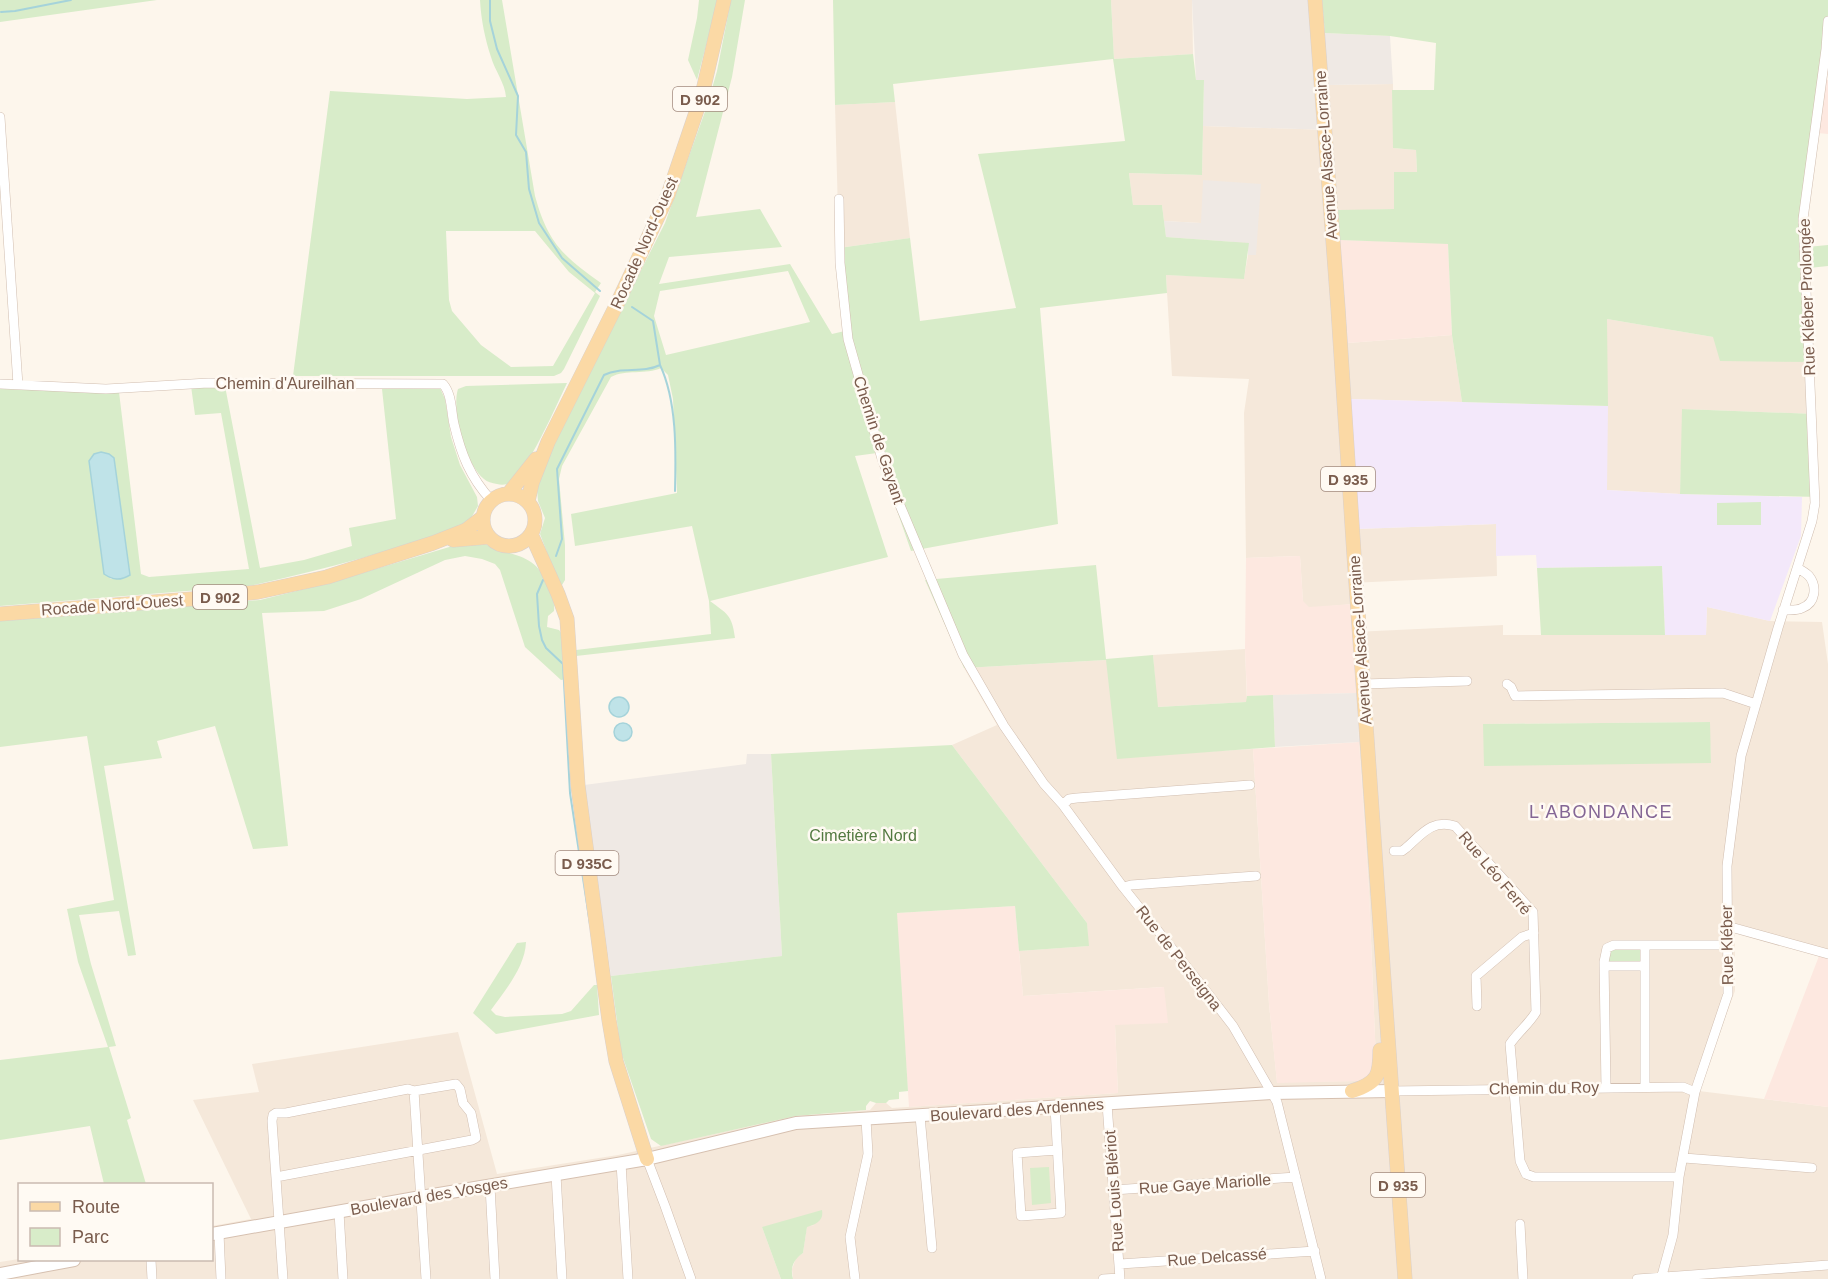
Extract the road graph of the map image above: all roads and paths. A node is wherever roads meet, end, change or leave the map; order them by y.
1 (724, 0) edge
2 (1315, 0) edge
3 (1828, 21) edge
4 (0, 117) edge
5 (839, 199) dead end
6 (837, 329) dead end
7 (848, 339) junction
8 (0, 384) edge
9 (18, 385) junction
10 (548, 442) junction
11 (509, 493) junction
12 (491, 500) junction
13 (528, 501) junction
14 (1815, 503) joint
15 (483, 517) junction
16 (531, 534) junction
17 (488, 537) junction
18 (433, 543) junction
19 (516, 545) junction
20 (545, 566) junction
21 (1797, 568) junction
22 (1783, 610) junction
23 (0, 614) edge
24 (969, 668) joint
25 (1467, 681) dead end
26 (1363, 684) junction
27 (1507, 684) dead end
28 (1756, 704) junction
29 (1250, 785) dead end
30 (1063, 805) junction
31 (1394, 851) dead end
32 (1256, 876) dead end
33 (1123, 887) junction
34 (1727, 926) junction
35 (1534, 933) junction
36 (1645, 945) junction
37 (1728, 945) junction
38 (1828, 954) edge
39 (1382, 959) junction
40 (1604, 966) junction
41 (1645, 966) junction
42 (1477, 1006) dead end
43 (1646, 1087) junction
44 (1606, 1088) junction
45 (1514, 1089) junction
46 (414, 1091) junction
47 (1352, 1091) junction
48 (1391, 1091) junction
49 (1695, 1092) junction
50 (1272, 1093) junction
51 (1107, 1104) junction
52 (1055, 1107) junction
53 (920, 1116) junction
54 (866, 1119) junction
55 (1057, 1150) junction
56 (418, 1151) junction
57 (1684, 1158) junction
58 (647, 1159) junction
59 (621, 1163) junction
60 (1812, 1168) dead end
61 (556, 1175) junction
62 (276, 1177) junction
63 (1296, 1177) junction
64 (1679, 1177) junction
65 (490, 1186) junction
66 (1114, 1190) junction
67 (421, 1197) junction
68 (339, 1212) junction
69 (280, 1223) junction
70 (1520, 1224) dead end
71 (215, 1233) edge
72 (933, 1248) dead end
73 (1315, 1251) junction
74 (69, 1261) edge
75 (151, 1261) edge
76 (1120, 1264) junction
77 (1828, 1264) edge
78 (0, 1274) edge
79 (1662, 1278) edge
80 (152, 1279) edge
81 (221, 1279) edge
82 (283, 1279) edge
83 (343, 1279) edge
84 (426, 1279) edge
85 (495, 1279) edge
86 (562, 1279) edge
87 (628, 1279) edge
88 (691, 1279) edge
89 (855, 1279) edge
90 (1103, 1279) edge
91 (1120, 1279) edge
92 (1321, 1279) edge
93 (1406, 1279) edge
94 (1523, 1279) edge
95 (1637, 1279) edge

1 - 10 main road, Rocade Nord-Ouest / D 902
2 - 26 main road, Avenue Alsace-Lorraine / D 935
3 - 14 street, Rue Kléber Prolongée
4 - 9 street
5 - 7 street, Chemin de Gayant
6 - 7 street
7 - 24 street, Chemin de Gayant
8 - 9 street, Chemin d'Aureilhan
9 - 12 street, Chemin d'Aureilhan
10 - 11 main road, Rocade Nord-Ouest / D 902
10 - 13 main road, Rocade Nord-Ouest / D 902
11 - 12 main road
11 - 13 main road
12 - 15 main road
13 - 16 main road
14 - 21 street, Rue Kléber
15 - 17 main road
15 - 18 main road, Rocade Nord-Ouest / D 902
16 - 19 main road
16 - 20 main road, D 935C
17 - 18 main road, Rocade Nord-Ouest / D 902
17 - 19 main road
18 - 23 main road, Rocade Nord-Ouest / D 902
19 - 20 main road, D 935C
20 - 58 main road, D 935C
21 - 22 street, Rue Kléber
21 - 22 street
22 - 28 street, Rue Kléber
24 - 30 street, Rue de Perseigna
25 - 26 street
26 - 39 main road, Avenue Alsace-Lorraine / D 935
27 - 28 street
28 - 34 street, Rue Kléber
29 - 30 street
30 - 33 street, Rue de Perseigna
31 - 35 street, Rue Léo Ferré
32 - 33 street
33 - 50 street, Rue de Perseigna
34 - 37 street, Rue Kléber
34 - 38 street
35 - 42 street
35 - 45 street, Rue Léo Ferré
36 - 37 street
36 - 40 street
36 - 41 street
37 - 49 street, Rue Kléber
39 - 47 main road
39 - 48 main road, Avenue Alsace-Lorraine / D 935
40 - 41 street
40 - 44 street
41 - 43 street
43 - 44 street, Chemin du Roy
43 - 49 street, Chemin du Roy
44 - 45 street, Chemin du Roy
45 - 48 street, Chemin du Roy
45 - 64 street, Rue Léo Ferré
46 - 56 street
46 - 56 street
46 - 62 street
47 - 48 main road, Boulevard des Ardennes
47 - 50 main road, Boulevard des Ardennes
48 - 93 main road, Avenue Alsace-Lorraine / D 935
49 - 57 street, Rue Kléber
50 - 51 main road, Boulevard des Ardennes
50 - 63 street, Rue de Perseigna
51 - 52 main road, Boulevard des Ardennes
51 - 66 street, Rue Louis Blériot
52 - 53 main road, Boulevard des Ardennes
52 - 55 street
53 - 54 main road, Boulevard des Ardennes
53 - 72 street
54 - 58 main road, Boulevard des Ardennes
54 - 89 street
55 - 55 street
56 - 62 street
56 - 67 street
57 - 60 street
57 - 64 street, Rue Kléber
58 - 59 main road, Boulevard des Vosges
58 - 88 street
59 - 61 main road, Boulevard des Vosges
59 - 87 street
61 - 65 main road, Boulevard des Vosges
61 - 86 street
62 - 69 street
63 - 66 street, Rue Gaye Mariolle
63 - 73 street, Rue de Perseigna
64 - 79 street, Rue Kléber
65 - 67 main road, Boulevard des Vosges
65 - 85 street
66 - 76 street, Rue Louis Blériot
67 - 68 main road, Boulevard des Vosges
67 - 84 street
68 - 69 main road, Boulevard des Vosges
68 - 83 street
69 - 71 main road, Boulevard des Vosges
69 - 82 street
70 - 94 street
71 - 81 street
73 - 76 street, Rue Delcassé
73 - 92 street, Rue de Perseigna
74 - 78 main road
75 - 80 street
76 - 91 street, Rue Louis Blériot
77 - 79 street
79 - 95 street
90 - 91 street

